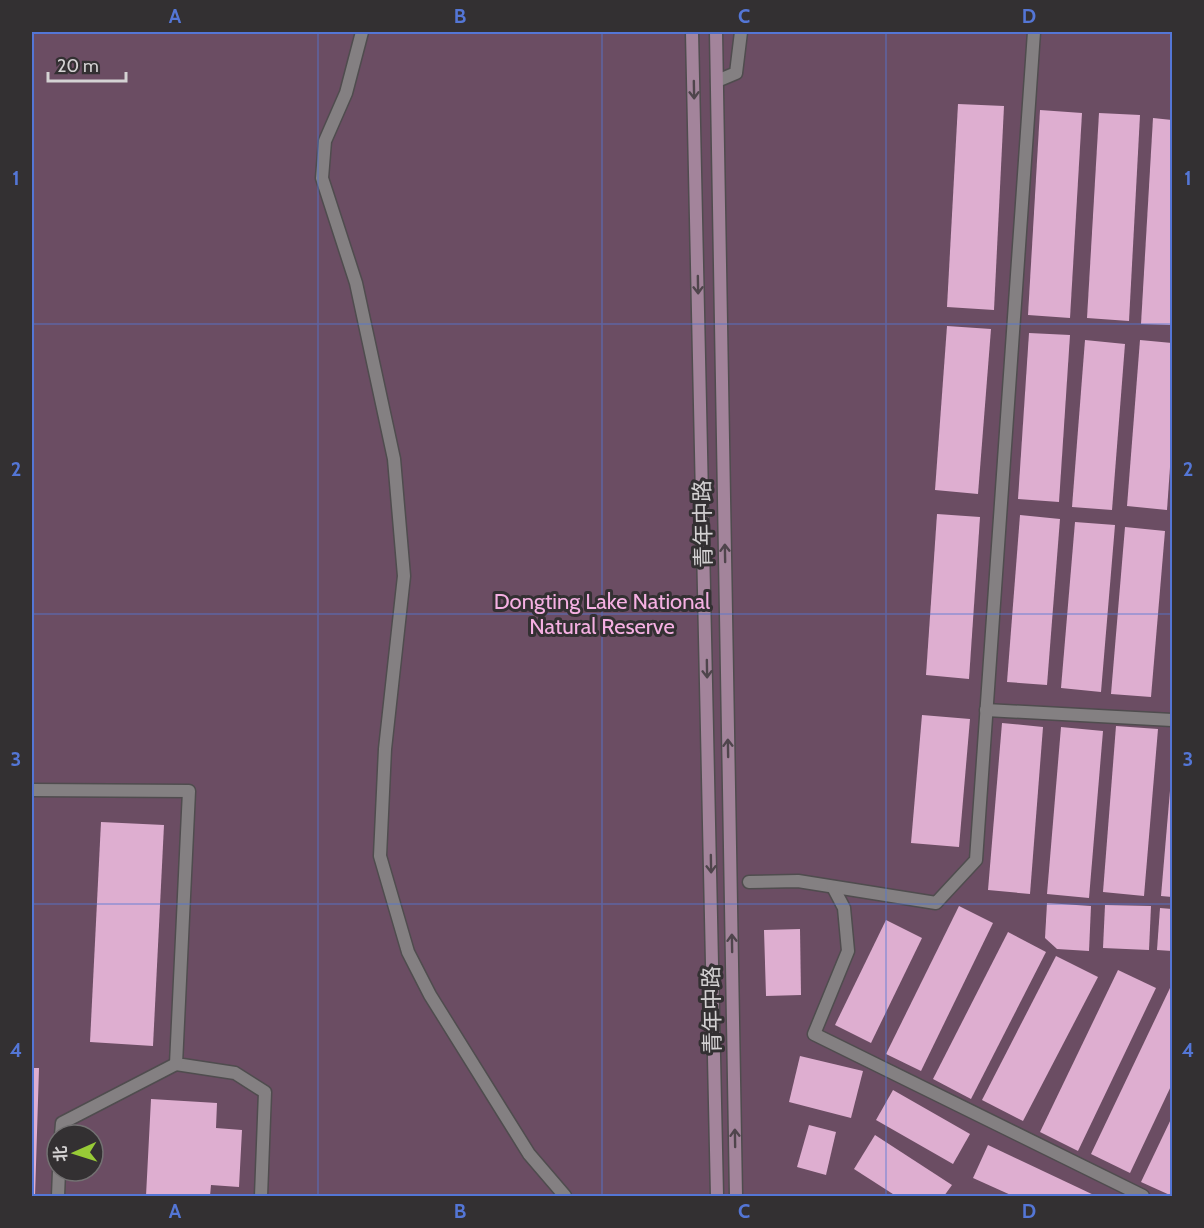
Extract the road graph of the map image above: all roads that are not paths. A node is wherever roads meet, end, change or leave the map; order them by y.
1 (362, 32) edge
2 (692, 32) edge
3 (716, 32) edge
4 (741, 32) edge
5 (1034, 32) edge
6 (717, 81) junction
7 (986, 710) junction
8 (1173, 720) edge
9 (32, 790) edge
10 (749, 882) dead end
11 (833, 887) junction
12 (176, 1064) junction
13 (62, 1123) edge
14 (261, 1197) edge
15 (565, 1197) edge
16 (717, 1197) edge
17 (736, 1197) edge
18 (1143, 1197) edge

1 - 15 street
2 -> 16 main road
3 - 6 main road, 青年中路
4 - 6 street
5 - 7 street
17 -> 6 main road, 青年中路
7 - 8 street
7 - 11 street
9 - 12 street
10 - 11 street
11 - 18 street
12 - 13 street
12 - 14 street

